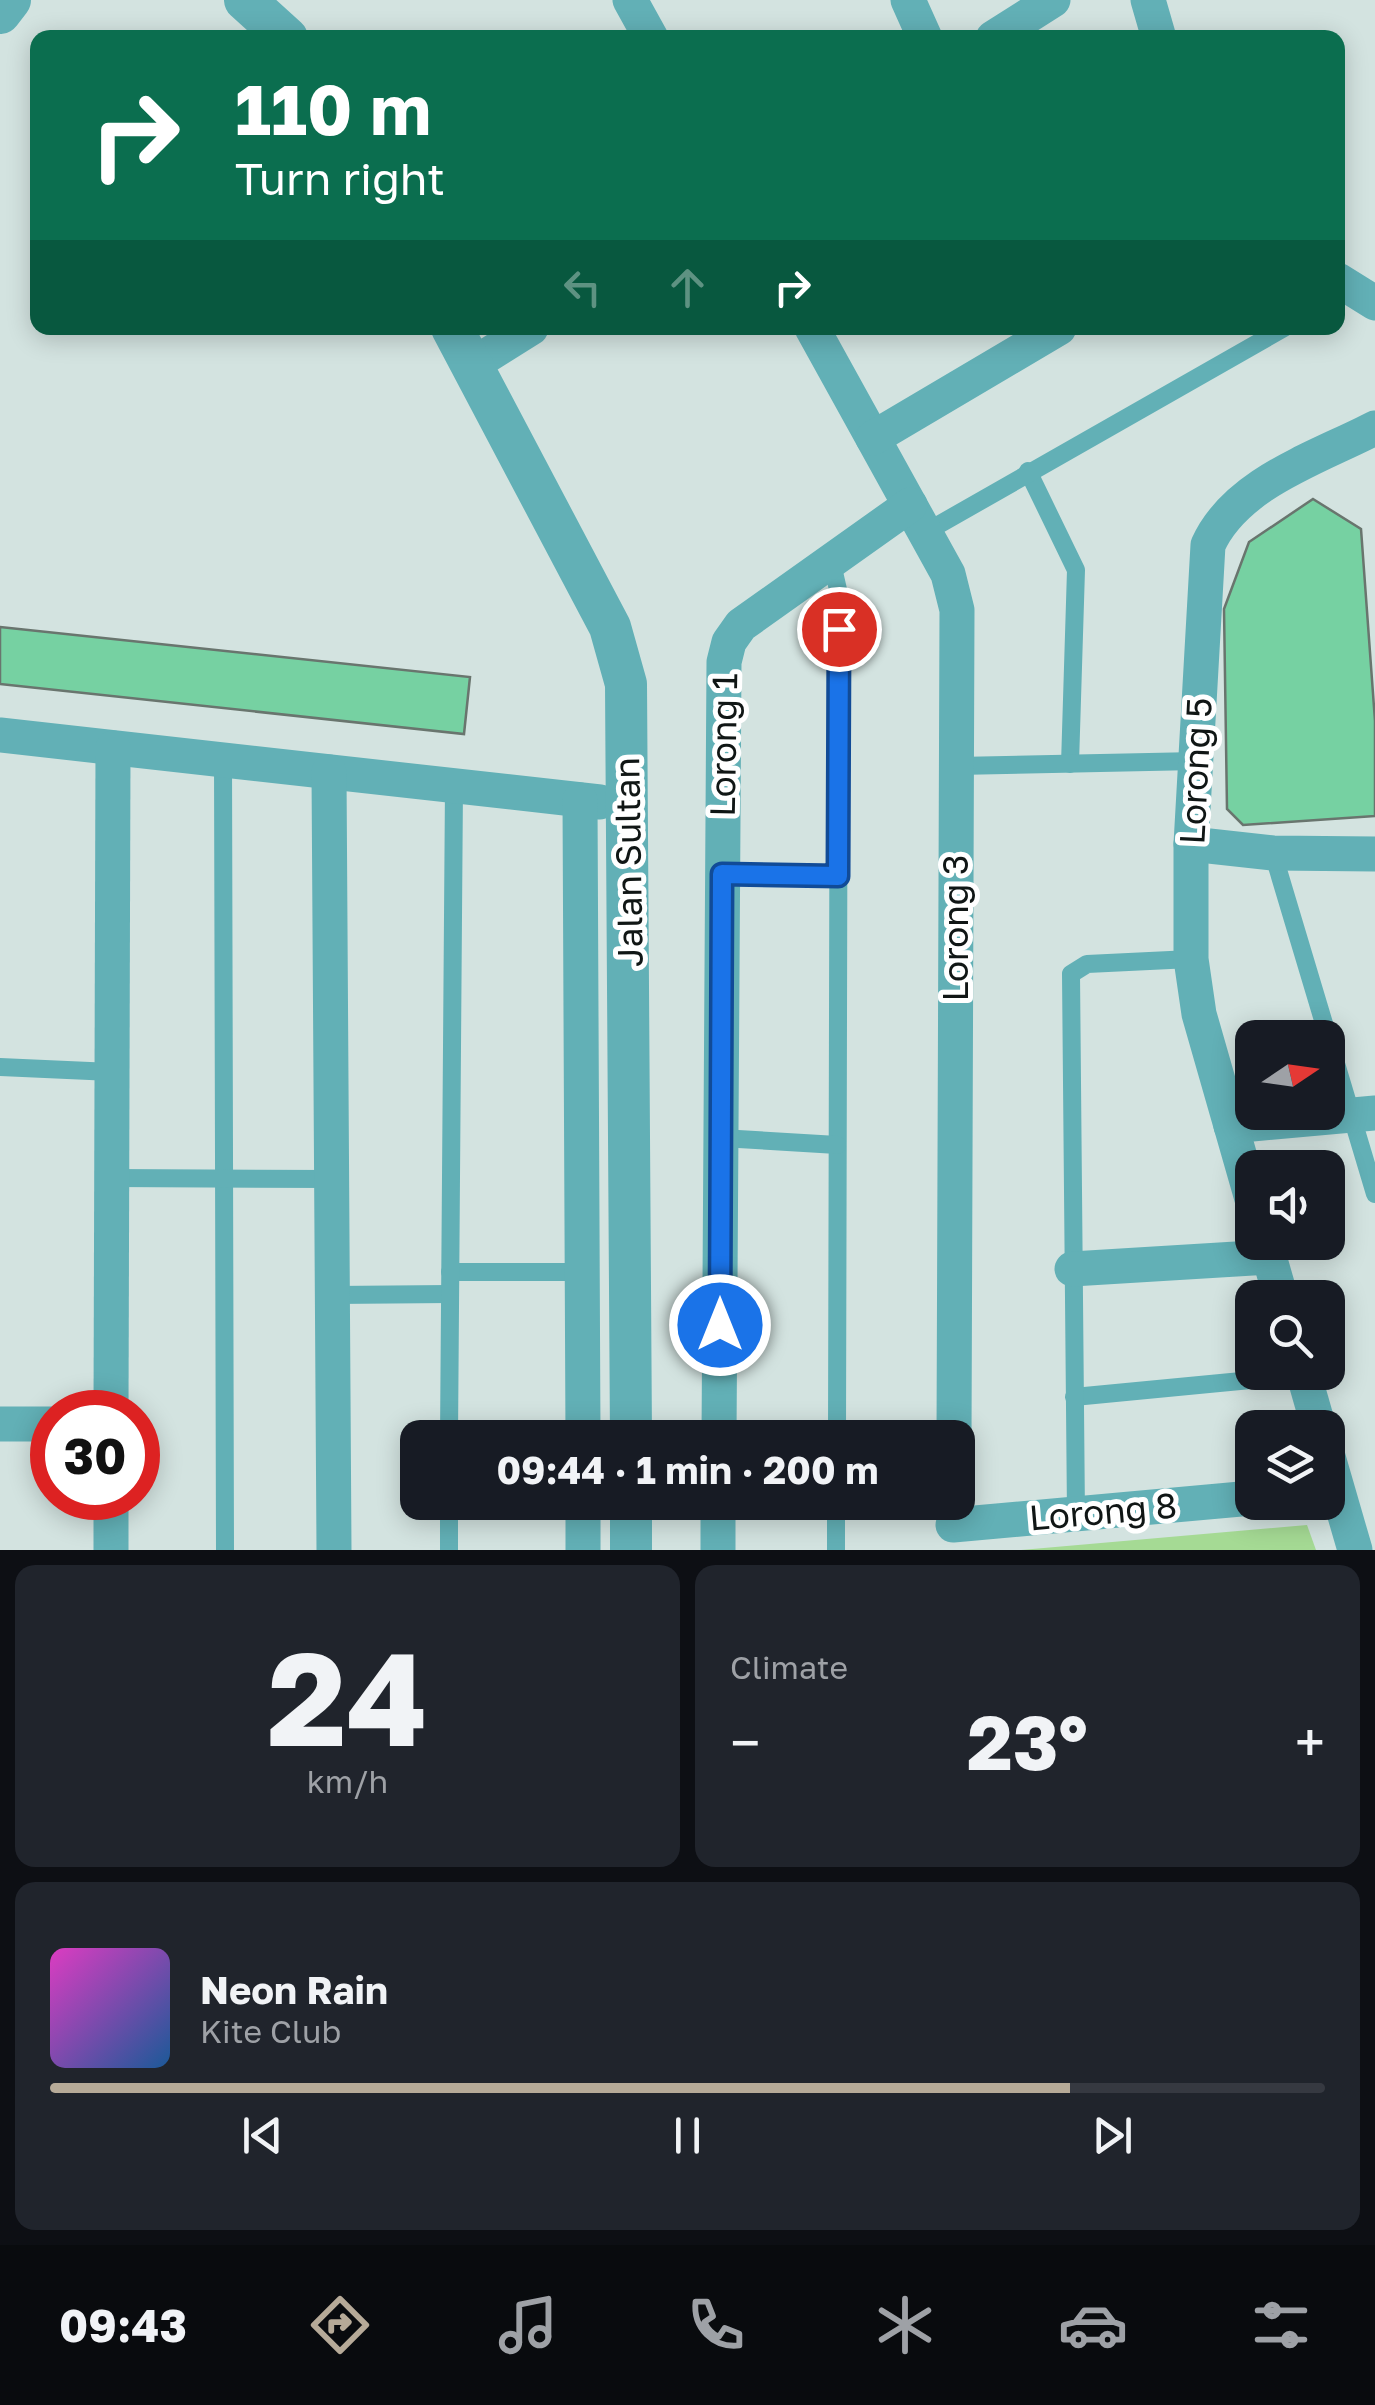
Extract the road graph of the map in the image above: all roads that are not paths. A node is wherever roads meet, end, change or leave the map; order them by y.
1 (10, 0) edge
2 (244, 0) edge
3 (630, 0) edge
4 (908, 0) edge
5 (1053, 0) edge
6 (1148, 0) edge
7 (0, 13) edge
8 (278, 30) edge
9 (647, 30) edge
10 (921, 30) edge
11 (1006, 30) edge
12 (1157, 30) edge
13 (456, 335) edge
14 (521, 335) edge
15 (816, 335) edge
16 (1047, 335) edge
17 (1271, 335) edge
18 (472, 365) junction
19 (1375, 428) edge
20 (873, 438) junction
21 (1028, 471) junction
22 (918, 519) junction
23 (831, 558) junction
24 (0, 735) edge
25 (113, 748) junction
26 (224, 760) junction
27 (1197, 761) junction
28 (1070, 764) junction
29 (956, 766) junction
30 (330, 772) junction
31 (454, 786) junction
32 (580, 800) junction
33 (629, 806) junction
34 (1191, 844) junction
35 (1273, 853) junction
36 (1375, 854) edge
37 (722, 874) junction
38 (838, 876) junction
39 (1192, 959) junction
40 (0, 1068) edge
41 (112, 1072) junction
42 (1364, 1114) edge
43 (1231, 1126) junction
44 (721, 1138) junction
45 (837, 1145) junction
46 (1238, 1150) edge
47 (112, 1178) junction
48 (224, 1178) junction
49 (332, 1179) junction
50 (1375, 1194) edge
51 (1235, 1253) edge
52 (1072, 1269) junction
53 (450, 1272) junction
54 (582, 1272) junction
55 (450, 1294) junction
56 (332, 1295) junction
57 (1235, 1381) edge
58 (111, 1390) edge
59 (1074, 1397) junction
60 (449, 1420) edge
61 (582, 1420) edge
62 (631, 1420) edge
63 (719, 1420) edge
64 (836, 1420) edge
65 (954, 1420) edge
66 (0, 1424) edge
67 (30, 1424) edge
68 (1235, 1500) edge
69 (1076, 1515) junction
70 (111, 1520) edge
71 (449, 1520) edge
72 (583, 1520) edge
73 (631, 1520) edge
74 (718, 1520) edge
75 (836, 1520) edge
76 (1344, 1520) edge
77 (953, 1526) edge
78 (111, 1550) edge
79 (225, 1550) edge
80 (334, 1550) edge
81 (448, 1550) edge
82 (583, 1550) edge
83 (632, 1550) edge
84 (718, 1550) edge
85 (836, 1550) edge
86 (1354, 1550) edge

1 - 7 street
2 - 8 street
3 - 9 street
4 - 10 street
5 - 11 street
6 - 12 street
13 - 18 street, Jalan Sultan
14 - 18 street
15 - 20 street, Lorong 3
16 - 20 street
17 - 21 lane
18 - 33 street, Jalan Sultan
19 - 27 street, Lorong 5
20 - 22 street, Lorong 3
21 - 22 lane
21 - 28 lane
22 - 23 street, Lorong 1
22 - 29 street, Lorong 3
23 - 37 street, Lorong 1
23 - 38 lane
24 - 25 street
25 - 26 street
25 - 41 street
26 - 30 street
26 - 48 lane
27 - 28 lane
27 - 34 street, Lorong 5
28 - 29 lane
29 - 65 street, Lorong 3
30 - 31 street
30 - 49 street
31 - 32 street
31 - 53 lane
32 - 33 street
32 - 54 street
33 - 62 street, Jalan Sultan
34 - 35 street
34 - 39 street, Lorong 5
35 - 36 street
35 - 42 lane
37 - 38 lane
37 - 44 street, Lorong 1
38 - 45 lane
39 - 43 street, Lorong 5
39 - 52 lane
40 - 41 lane
41 - 47 street
42 - 43 street
42 - 50 lane
43 - 46 street, Lorong 5
44 - 45 lane
44 - 63 street, Lorong 1
45 - 64 lane
47 - 48 lane
47 - 58 street
48 - 49 lane
48 - 79 lane
49 - 56 street
51 - 52 street
52 - 59 lane
53 - 54 lane
53 - 55 lane
54 - 61 street
55 - 56 lane
55 - 60 lane
56 - 80 street
57 - 59 lane
59 - 69 lane
66 - 67 street
68 - 69 street, Lorong 8
69 - 77 street, Lorong 8
70 - 78 street
71 - 81 lane
72 - 82 street
73 - 83 street
74 - 84 street
75 - 85 lane
76 - 86 street

